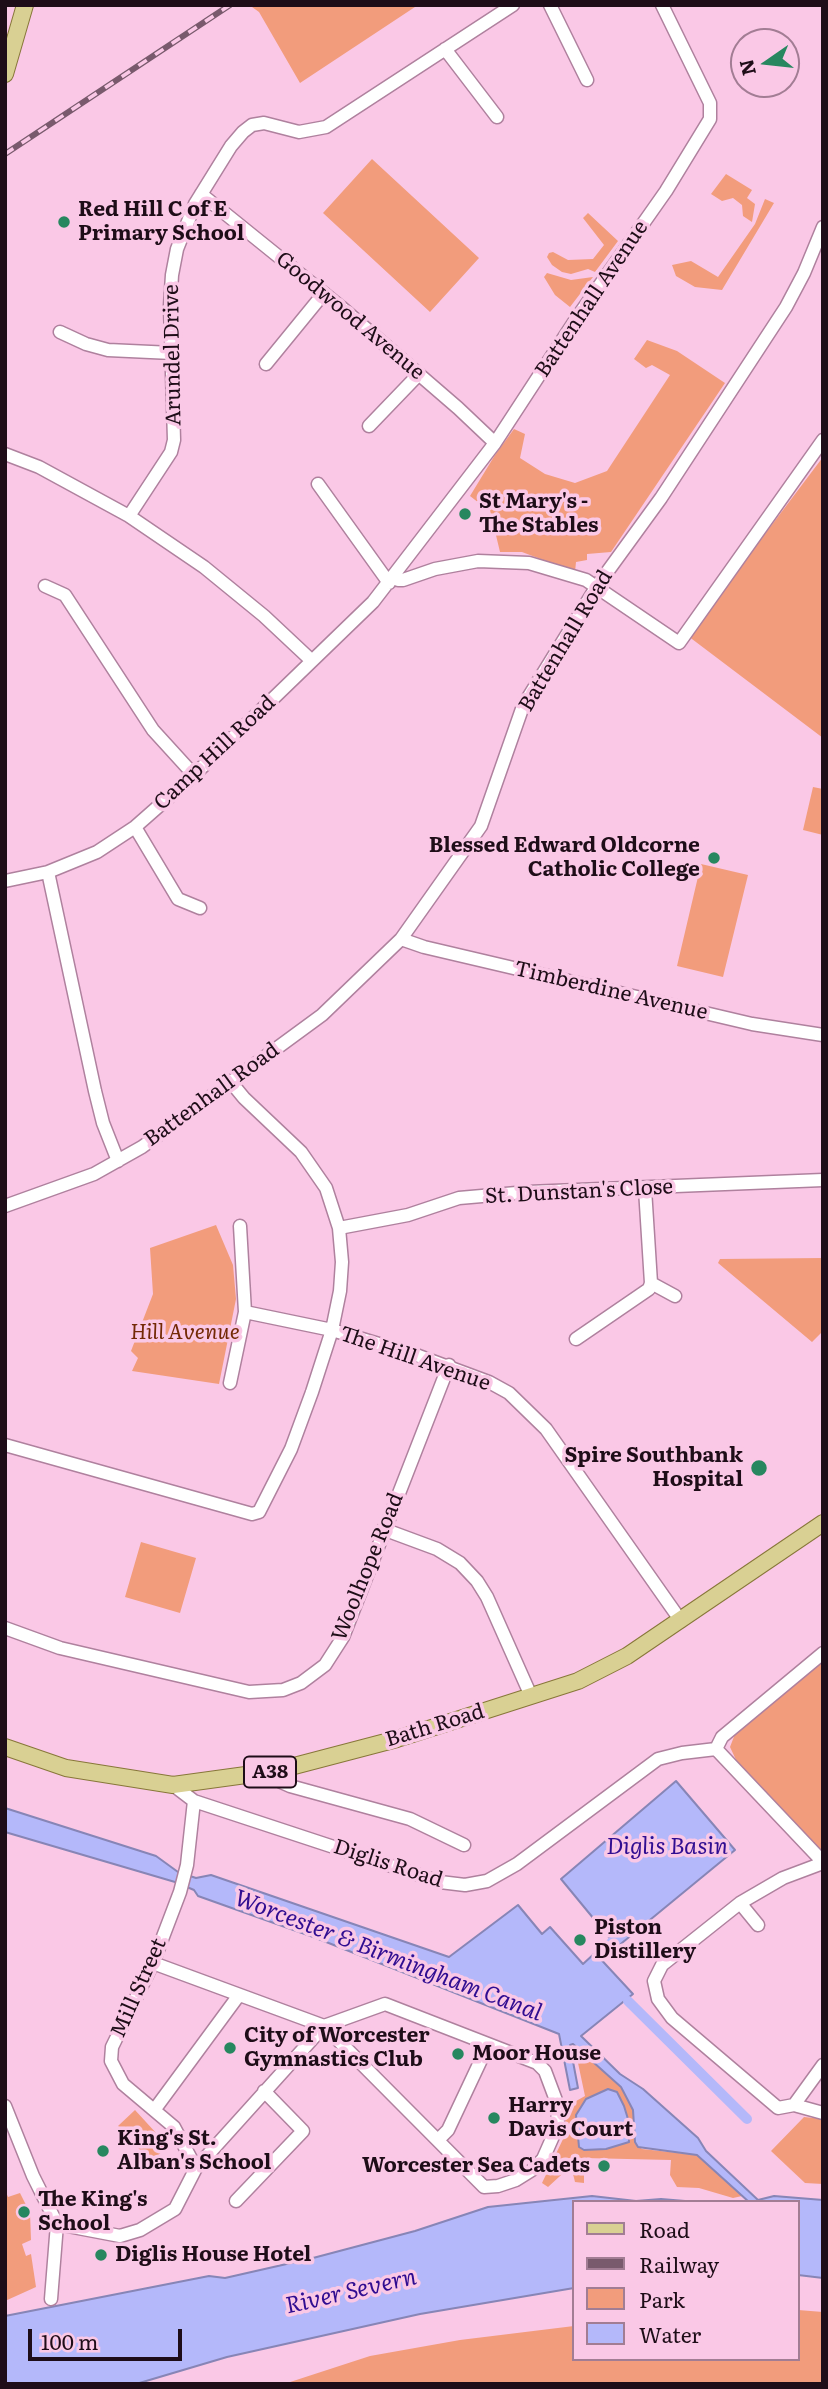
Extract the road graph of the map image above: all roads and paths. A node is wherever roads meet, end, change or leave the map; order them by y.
1 (25, 5) edge
2 (513, 5) edge
3 (550, 5) edge
4 (662, 5) edge
5 (445, 48) junction
6 (5, 74) edge
7 (587, 80) dead end
8 (497, 117) dead end
9 (201, 194) junction
10 (823, 227) edge
11 (324, 293) junction
12 (60, 332) dead end
13 (172, 353) junction
14 (266, 364) dead end
15 (419, 374) junction
16 (369, 426) dead end
17 (823, 440) edge
18 (495, 443) junction
19 (5, 454) edge
20 (318, 483) dead end
21 (129, 516) junction
22 (391, 580) junction
23 (45, 586) dead end
24 (597, 586) junction
25 (312, 661) junction
26 (194, 775) junction
27 (135, 827) junction
28 (48, 872) junction
29 (5, 881) edge
30 (200, 908) dead end
31 (401, 939) junction
32 (823, 1035) edge
33 (230, 1081) junction
34 (118, 1161) junction
35 (823, 1180) edge
36 (645, 1189) junction
37 (5, 1206) edge
38 (240, 1226) dead end
39 (339, 1228) junction
40 (652, 1283) junction
41 (674, 1296) dead end
42 (245, 1312) junction
43 (332, 1330) junction
44 (576, 1339) dead end
45 (449, 1366) junction
46 (230, 1383) dead end
47 (5, 1445) edge
48 (823, 1523) edge
49 (383, 1529) junction
50 (681, 1620) junction
51 (5, 1628) edge
52 (823, 1653) edge
53 (531, 1696) junction
54 (5, 1747) edge
55 (716, 1749) junction
56 (275, 1771) junction
57 (173, 1786) junction
58 (194, 1801) junction
59 (464, 1845) dead end
60 (823, 1862) edge
61 (740, 1903) junction
62 (758, 1925) dead end
63 (153, 1964) junction
64 (239, 1995) junction
65 (324, 2026) junction
66 (488, 2045) junction
67 (823, 2065) edge
68 (264, 2091) junction
69 (794, 2105) junction
70 (5, 2106) edge
71 (155, 2109) junction
72 (823, 2113) edge
73 (438, 2140) junction
74 (196, 2168) junction
75 (236, 2201) dead end
76 (57, 2224) junction
77 (51, 2299) dead end

1 - 6 main road
2 - 5 street, Arundel Drive
3 - 7 street
4 - 18 street, Battenhall Avenue
5 - 8 street
5 - 9 street, Arundel Drive
9 - 11 street, Goodwood Avenue
9 - 13 street, Arundel Drive
10 - 24 street, Battenhall Road
11 - 14 street
11 - 15 street, Goodwood Avenue
12 - 13 street
13 - 21 street, Arundel Drive
15 - 16 street
15 - 18 street, Goodwood Avenue
17 - 24 street
18 - 22 street, Battenhall Avenue
19 - 21 street
20 - 22 street
21 - 25 street
22 - 24 street
22 - 25 street, Camp Hill Road
23 - 26 street
24 - 31 street, Battenhall Road
25 - 26 street, Camp Hill Road
26 - 27 street, Camp Hill Road
27 - 28 street, Camp Hill Road
27 - 30 street
28 - 29 street, Camp Hill Road
28 - 34 street
31 - 32 street, Timberdine Avenue
31 - 33 street, Battenhall Road
33 - 34 street, Battenhall Road
33 - 39 street
34 - 37 street, Battenhall Road
35 - 36 street, St. Dunstan's Close
36 - 39 street, St. Dunstan's Close
36 - 40 street
38 - 42 street
39 - 43 street
40 - 41 street
40 - 44 street
42 - 43 street, The Hill Avenue
42 - 46 street
43 - 45 street, The Hill Avenue
43 - 47 street
45 - 49 street, Woolhope Road
45 - 50 street, The Hill Avenue
48 - 50 main road, Bath Road / A38
49 - 51 street, Woolhope Road
49 - 53 street
50 - 53 main road, Bath Road / A38
52 - 55 street
53 - 56 main road, Bath Road / A38
54 - 57 main road, Bath Road / A38
55 - 58 street, Diglis Road
55 - 60 street
56 - 57 main road, Bath Road / A38
56 - 59 street
57 - 58 street
58 - 63 street, Mill Street
60 - 61 street
61 - 62 street
61 - 69 street
63 - 64 street
63 - 71 street, Mill Street
64 - 65 street
64 - 71 street
65 - 66 street
65 - 68 street
65 - 73 street
66 - 73 street
66 - 73 street
67 - 69 street
68 - 74 street
68 - 75 street
69 - 72 street
70 - 76 street
71 - 74 street, Mill Street
74 - 76 street
76 - 77 street

